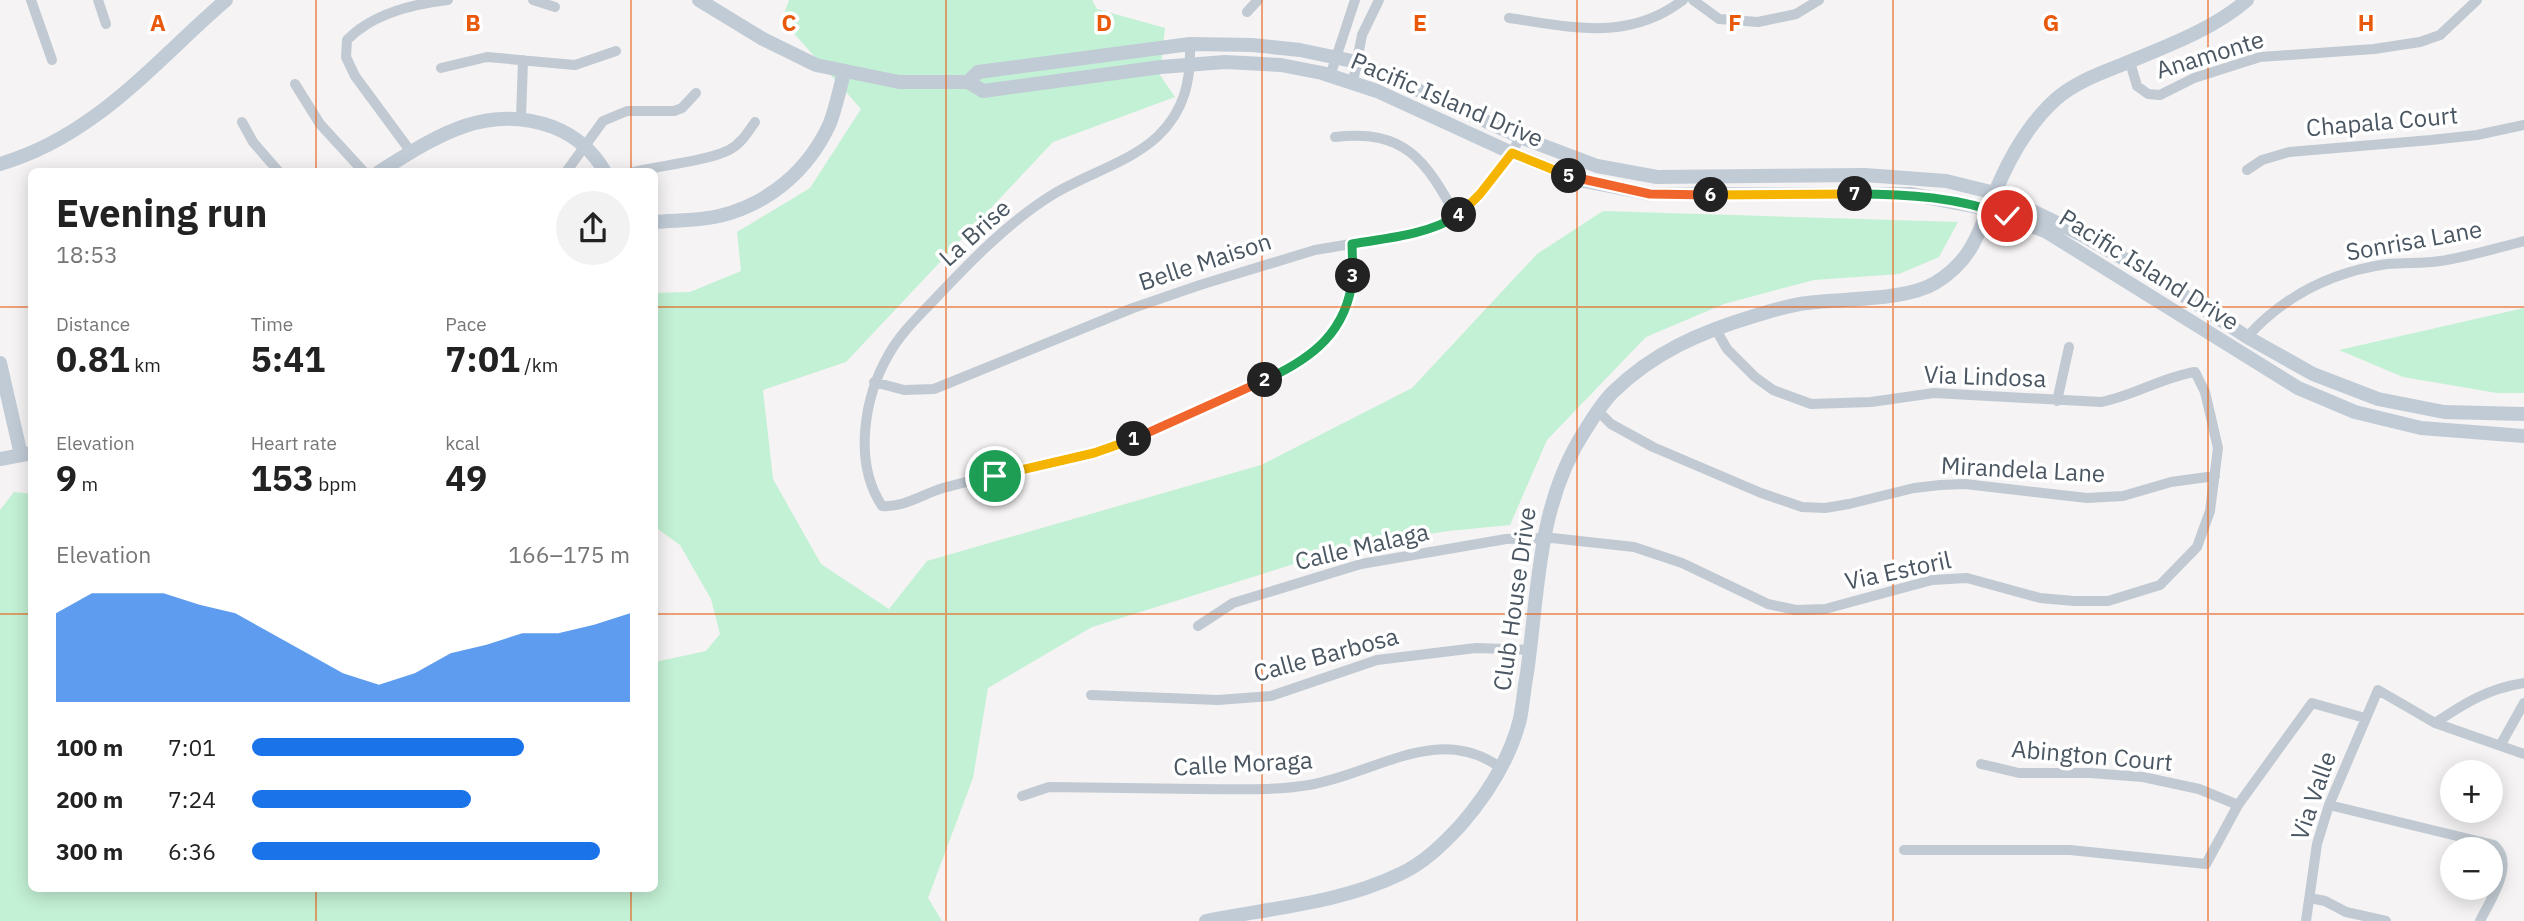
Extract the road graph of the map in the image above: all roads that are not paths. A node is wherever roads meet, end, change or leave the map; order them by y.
1 (31, 0) edge
2 (98, 0) edge
3 (226, 0) edge
4 (448, 0) edge
5 (533, 0) edge
6 (699, 0) edge
7 (1258, 0) edge
8 (1355, 0) edge
9 (1379, 0) edge
10 (1683, 0) edge
11 (1693, 0) edge
12 (1819, 0) edge
13 (2247, 0) edge
14 (2477, 0) edge
15 (555, 6) dead end
16 (1247, 12) dead end
17 (1509, 18) dead end
18 (106, 24) dead end
19 (1190, 44) junction
20 (616, 51) dead end
21 (1336, 58) junction
22 (52, 60) dead end
23 (523, 60) junction
24 (1357, 62) junction
25 (2130, 62) junction
26 (1191, 64) junction
27 (441, 68) dead end
28 (844, 72) junction
29 (1329, 76) junction
30 (968, 82) junction
31 (1353, 82) junction
32 (295, 84) dead end
33 (696, 93) dead end
34 (521, 118) junction
35 (242, 122) dead end
36 (755, 122) dead end
37 (2524, 125) edge
38 (1335, 137) dead end
39 (1520, 137) junction
40 (586, 146) junction
41 (411, 152) junction
42 (1512, 153) junction
43 (0, 164) edge
44 (276, 168) edge
45 (360, 168) edge
46 (385, 168) edge
47 (569, 168) edge
48 (602, 168) edge
49 (654, 168) edge
50 (2247, 170) dead end
51 (1995, 193) junction
52 (1989, 209) junction
53 (1457, 217) junction
54 (658, 222) edge
55 (2524, 241) edge
56 (1352, 244) junction
57 (1715, 328) junction
58 (2247, 337) junction
59 (2216, 338) junction
60 (2069, 348) dead end
61 (0, 363) edge
62 (2264, 366) junction
63 (2195, 372) joint
64 (874, 382) junction
65 (2, 385) edge
66 (2057, 401) junction
67 (1598, 411) junction
68 (2524, 414) edge
69 (2524, 436) edge
70 (26, 454) edge
71 (0, 459) edge
72 (2216, 476) junction
73 (1544, 540) junction
74 (1198, 626) dead end
75 (1530, 650) junction
76 (2524, 683) edge
77 (1091, 695) dead end
78 (2524, 703) edge
79 (2365, 718) junction
80 (2435, 723) junction
81 (2501, 744) junction
82 (2524, 754) edge
83 (1981, 764) dead end
84 (1501, 768) junction
85 (1022, 796) dead end
86 (2238, 805) junction
87 (2329, 805) junction
88 (1904, 850) dead end
89 (2310, 898) junction
90 (1206, 921) edge
91 (2306, 921) edge
92 (2386, 921) edge
93 (2480, 921) edge

1 - 22 street
2 - 18 street
3 - 43 main road
4 - 41 street
5 - 15 street
6 - 28 main road, Pacific Island Drive
7 - 16 street
8 - 21 street
9 - 24 street
10 - 17 street
11 - 12 street
13 - 25 main road, Club House Drive
14 - 25 street, Anamonte
19 - 21 main road, Pacific Island Drive
19 - 26 street, La Brise
19 - 30 main road, Pacific Island Drive
20 - 23 street
21 - 24 main road, Pacific Island Drive
21 - 29 street
23 - 27 street
23 - 34 street
24 - 31 street
24 - 39 main road, Pacific Island Drive
25 - 51 main road, Club House Drive
26 - 29 main road, Pacific Island Drive
26 - 30 main road, Pacific Island Drive
26 - 64 street, La Brise
28 - 30 main road, Pacific Island Drive
28 - 54 main road
29 - 31 main road, Pacific Island Drive
31 - 42 main road, Pacific Island Drive
32 - 45 street
33 - 40 street
34 - 40 main road
34 - 41 main road
35 - 44 street
36 - 49 street
37 - 50 street, Chapala Court
38 - 53 street
39 - 42 street, Belle Maison
39 - 51 main road, Pacific Island Drive
40 - 47 street
40 - 48 main road
41 - 46 main road
42 - 52 main road, Pacific Island Drive
42 - 53 street, Belle Maison
51 - 52 main road, Club House Drive
51 - 58 main road, Pacific Island Drive
52 - 57 main road, Club House Drive
52 - 59 main road, Pacific Island Drive
53 - 56 street, Belle Maison
55 - 58 street, Sonrisa Lane
56 - 64 street, Belle Maison
56 - 64 street, La Brise
57 - 66 street, Via Lindosa
57 - 67 main road, Club House Drive
58 - 59 main road
58 - 62 main road
58 - 68 main road, Pacific Island Drive
59 - 62 main road, Pacific Island Drive
60 - 66 street
61 - 65 main road
62 - 69 main road, Pacific Island Drive
63 - 66 street, Via Lindosa
63 - 72 street, Via Estoril
65 - 70 main road
67 - 72 street, Mirandela Lane
67 - 73 main road, Club House Drive
70 - 71 main road
72 - 73 street, Via Estoril
73 - 74 street, Calle Malaga
73 - 75 main road, Club House Drive
75 - 77 street, Calle Barbosa
75 - 84 main road, Club House Drive
76 - 80 street
78 - 81 street
79 - 80 street, Via Valle
79 - 86 street
79 - 87 street, Via Valle
80 - 81 street
81 - 82 street
83 - 86 street, Abington Court
84 - 85 street, Calle Moraga
84 - 90 main road, Club House Drive
86 - 88 street
87 - 89 street, Via Valle
87 - 93 street
89 - 91 street, Via Valle
89 - 92 street

